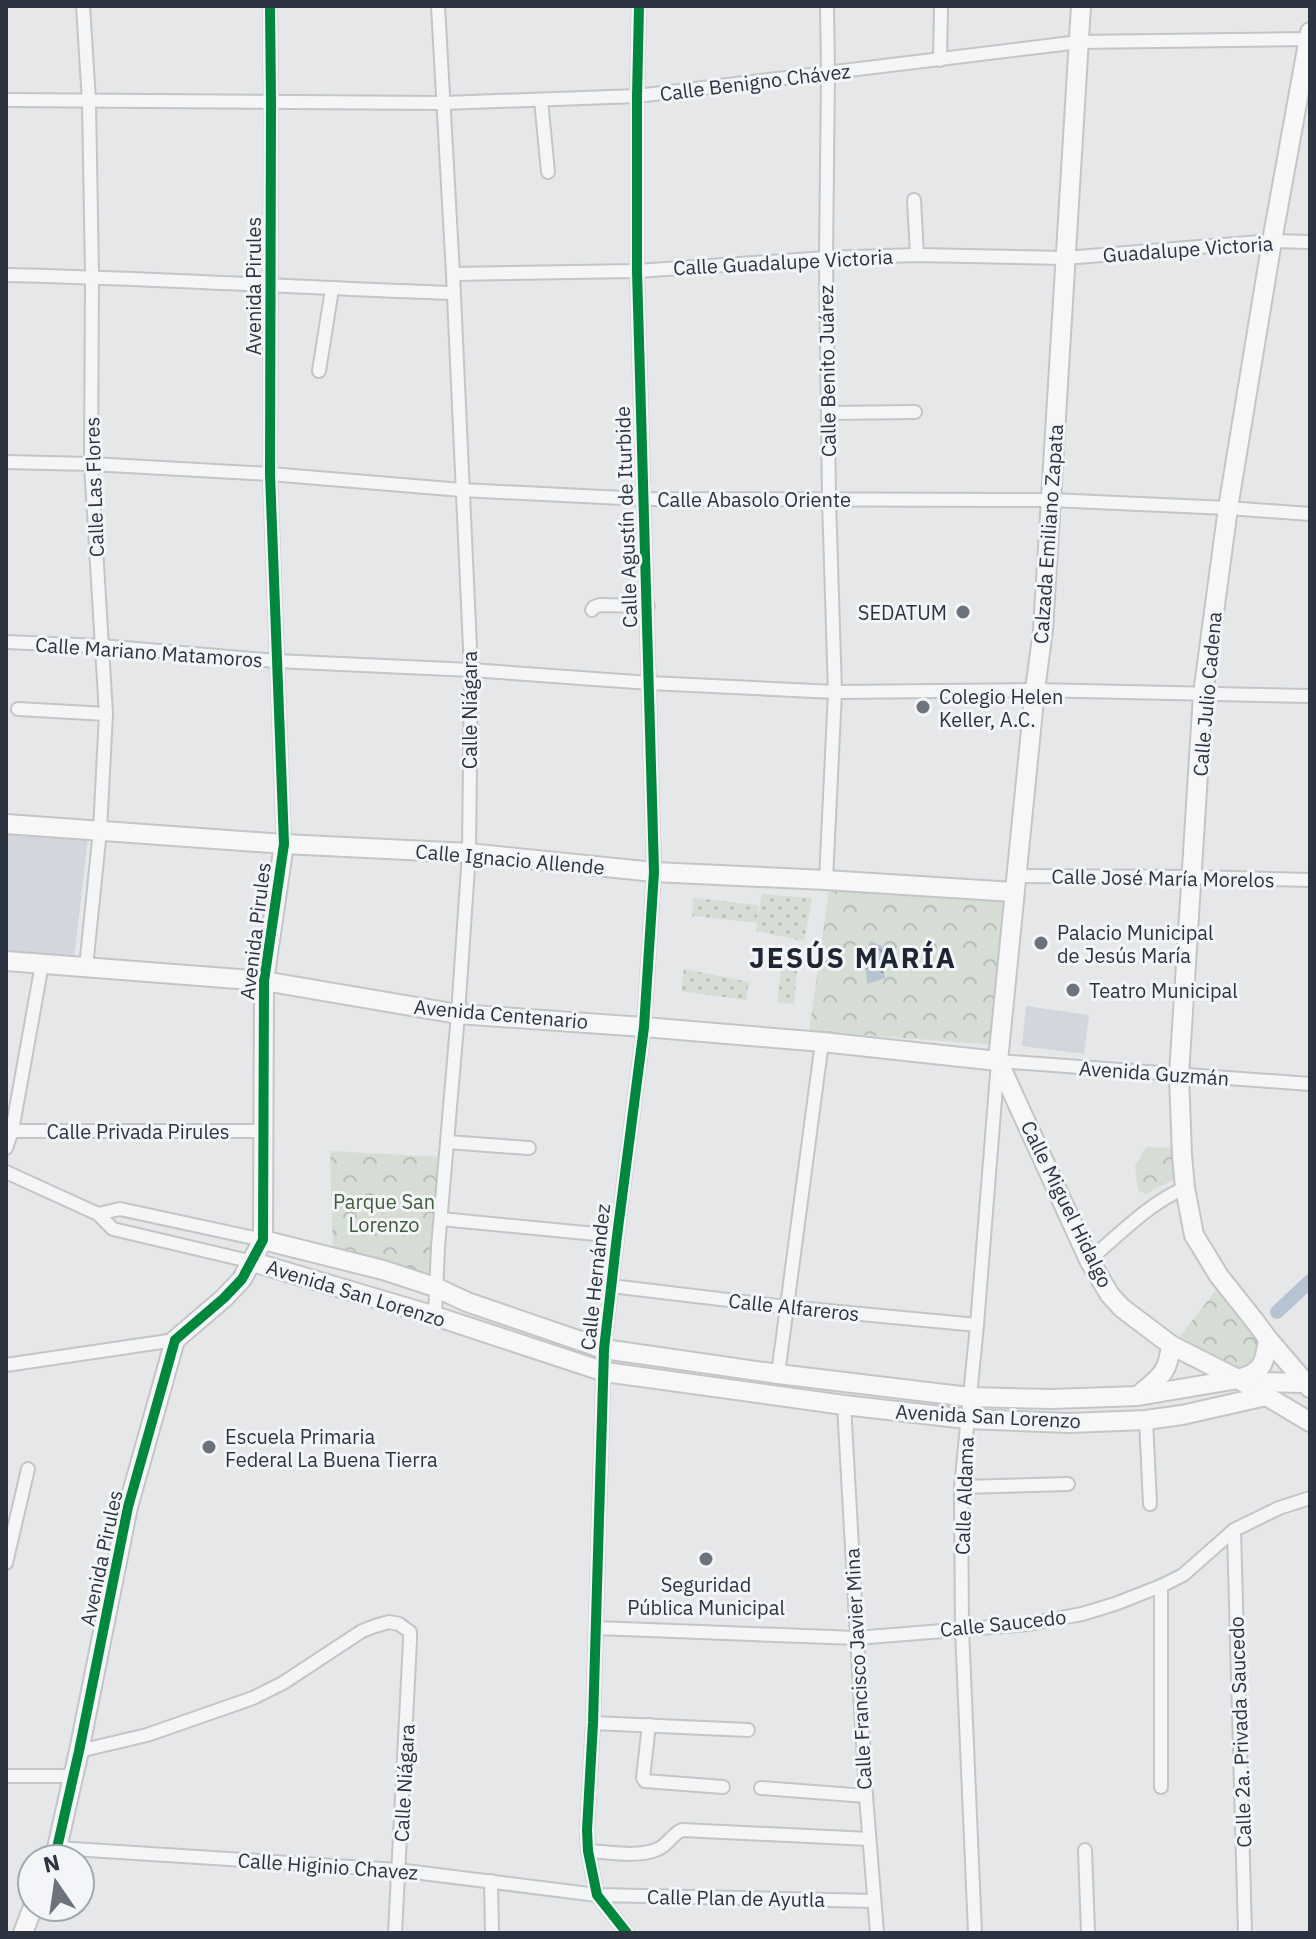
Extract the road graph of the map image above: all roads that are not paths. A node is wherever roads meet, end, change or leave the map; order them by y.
1 (83, 6) edge
2 (270, 6) edge
3 (438, 6) edge
4 (639, 6) edge
5 (827, 6) edge
6 (941, 6) edge
7 (1081, 6) edge
8 (1309, 36) edge
9 (1079, 42) junction
10 (940, 60) junction
11 (828, 73) junction
12 (637, 96) junction
13 (6, 100) edge
14 (541, 100) junction
15 (89, 101) junction
16 (271, 102) junction
17 (444, 103) junction
18 (548, 172) dead end
19 (914, 200) dead end
20 (1272, 241) junction
21 (1310, 242) edge
22 (917, 255) junction
23 (826, 258) junction
24 (1065, 258) junction
25 (637, 271) junction
26 (453, 274) junction
27 (6, 275) edge
28 (92, 276) junction
29 (271, 287) junction
30 (332, 289) junction
31 (453, 293) junction
32 (319, 371) dead end
33 (915, 412) dead end
34 (828, 413) junction
35 (6, 462) edge
36 (91, 464) junction
37 (270, 474) junction
38 (462, 490) junction
39 (643, 499) junction
40 (829, 500) junction
41 (1051, 500) junction
42 (1228, 508) junction
43 (1310, 514) edge
44 (648, 606) junction
45 (592, 610) dead end
46 (6, 642) edge
47 (101, 646) junction
48 (276, 661) junction
49 (471, 670) junction
50 (650, 683) junction
51 (1035, 690) junction
52 (835, 692) junction
53 (1203, 694) junction
54 (1310, 696) edge
55 (18, 709) dead end
56 (106, 714) junction
57 (6, 824) edge
58 (100, 830) junction
59 (284, 844) junction
60 (469, 853) junction
61 (654, 872) junction
62 (1193, 877) junction
63 (826, 880) junction
64 (1310, 880) edge
65 (1015, 884) junction
66 (6, 961) edge
67 (42, 964) junction
68 (86, 967) junction
69 (264, 981) junction
70 (458, 1014) junction
71 (644, 1027) junction
72 (822, 1042) junction
73 (998, 1061) junction
74 (1179, 1075) junction
75 (1310, 1084) edge
76 (12, 1131) junction
77 (263, 1131) junction
78 (447, 1142) junction
79 (6, 1148) edge
80 (529, 1148) dead end
81 (6, 1172) edge
82 (1185, 1188) junction
83 (98, 1214) junction
84 (441, 1219) junction
85 (617, 1236) junction
86 (263, 1240) junction
87 (1089, 1260) junction
88 (253, 1262) junction
89 (611, 1286) junction
90 (435, 1287) junction
91 (787, 1307) junction
92 (435, 1316) junction
93 (977, 1325) junction
94 (1268, 1339) junction
95 (175, 1340) junction
96 (1171, 1345) junction
97 (604, 1349) junction
98 (6, 1365) edge
99 (605, 1372) junction
100 (778, 1374) junction
101 (1238, 1379) junction
102 (1308, 1389) edge
103 (1138, 1396) junction
104 (1266, 1396) junction
105 (969, 1397) junction
106 (844, 1405) junction
107 (1303, 1418) edge
108 (967, 1419) junction
109 (1146, 1420) junction
110 (28, 1469) dead end
111 (1068, 1484) dead end
112 (961, 1487) junction
113 (1310, 1498) edge
114 (1150, 1504) dead end
115 (1234, 1530) junction
116 (6, 1563) edge
117 (1161, 1586) junction
118 (597, 1628) junction
119 (962, 1629) junction
120 (856, 1638) junction
121 (593, 1723) junction
122 (649, 1725) junction
123 (748, 1730) dead end
124 (79, 1751) junction
125 (6, 1776) edge
126 (73, 1776) junction
127 (723, 1787) dead end
128 (1161, 1787) dead end
129 (761, 1788) dead end
130 (866, 1796) junction
131 (869, 1839) junction
132 (57, 1843) edge
133 (1085, 1850) dead end
134 (588, 1851) junction
135 (96, 1856) edge
136 (398, 1870) junction
137 (491, 1881) junction
138 (597, 1895) junction
139 (874, 1901) junction
140 (23, 1933) edge
141 (35, 1933) edge
142 (395, 1933) edge
143 (492, 1933) edge
144 (627, 1933) edge
145 (877, 1933) edge
146 (975, 1933) edge
147 (1088, 1933) edge
148 (1245, 1933) edge

1 - 15 street, Calle Las Flores
2 - 16 street, Avenida Pirules
3 - 17 street, Calle Niágara
4 - 12 street, Calle Agustín de Iturbide
5 - 11 street, Calle Benito Juárez
6 - 10 street
7 - 9 street, Calzada Emiliano Zapata
8 - 9 street, Calle Benigno Chávez
8 - 20 street, Calle Julio Cadena
9 - 10 street, Calle Benigno Chávez
9 - 24 street, Calzada Emiliano Zapata
10 - 11 street, Calle Benigno Chávez
11 - 12 street, Calle Benigno Chávez
11 - 23 street, Calle Benito Juárez
12 - 14 street, Calle Benigno Chávez
12 - 25 street, Calle Agustín de Iturbide
13 - 15 street, Calle Benigno Chávez
14 - 17 street, Calle Benigno Chávez
14 - 18 street
15 - 16 street, Calle Benigno Chávez
15 - 28 street, Calle Las Flores
16 - 17 street, Calle Benigno Chávez
16 - 29 street, Avenida Pirules
17 - 26 street, Calle Niágara
19 - 22 street
20 - 21 street, Guadalupe Victoria
20 - 24 street, Guadalupe Victoria
20 - 42 street, Calle Julio Cadena
22 - 23 street, Calle Guadalupe Victoria
22 - 24 street, Calle Guadalupe Victoria
23 - 25 street, Calle Guadalupe Victoria
23 - 34 street, Calle Benito Juárez
24 - 41 street, Calzada Emiliano Zapata
25 - 26 street, Calle Guadalupe Victoria
25 - 39 street, Calle Agustín de Iturbide
26 - 31 street, Calle Niágara
27 - 28 street
28 - 29 street
28 - 36 street, Calle Las Flores
29 - 30 street
29 - 37 street, Avenida Pirules
30 - 31 street
30 - 32 street
31 - 38 street, Calle Niágara
33 - 34 street
34 - 40 street, Calle Benito Juárez
35 - 36 street, Calle Abasolo Oriente
36 - 37 street, Calle Abasolo Oriente
36 - 47 street, Calle Las Flores
37 - 38 street, Calle Abasolo Oriente
37 - 48 street, Avenida Pirules
38 - 39 street, Calle Abasolo Oriente
38 - 49 street, Calle Niágara
39 - 40 street, Calle Abasolo Oriente
39 - 44 street, Calle Agustín de Iturbide
40 - 41 street, Calle Abasolo Oriente
40 - 52 street, Calle Benito Juárez
41 - 42 street, Calle Abasolo Oriente
41 - 51 street, Calzada Emiliano Zapata
42 - 43 street, Calle Abasolo Oriente
42 - 53 street, Calle Julio Cadena
44 - 45 street
44 - 50 street, Calle Agustín de Iturbide
46 - 47 street, Calle Mariano Matamoros
47 - 48 street, Calle Mariano Matamoros
47 - 56 street, Calle Las Flores
48 - 49 street, Calle Mariano Matamoros
48 - 59 street, Avenida Pirules
49 - 50 street, Calle Mariano Matamoros
49 - 60 street, Calle Niágara
50 - 52 street, Calle Mariano Matamoros
50 - 61 street, Calle Agustín de Iturbide
51 - 52 street, Calle Mariano Matamoros
51 - 53 street, Calle Mariano Matamoros
51 - 65 street, Calzada Emiliano Zapata
52 - 63 street, Calle Benito Juárez
53 - 54 street, Calle Mariano Matamoros
53 - 62 street, Calle Julio Cadena
55 - 56 street
56 - 58 street, Calle Las Flores
57 - 58 street, Calle Ignacio Allende
58 - 59 street, Calle Ignacio Allende
58 - 68 street, Calle Las Flores
59 - 60 street, Calle Ignacio Allende
59 - 69 street, Avenida Pirules
60 - 61 street, Calle Ignacio Allende
60 - 70 street, Calle Niágara
61 - 63 street, Calle Ignacio Allende
61 - 71 street, Calle Agustín de Iturbide
62 - 64 street, Calle José María Morelos
62 - 65 street, Calle José María Morelos
62 - 74 street, Calle Julio Cadena
63 - 65 street, Calle Ignacio Allende
65 - 73 street, Calzada Emiliano Zapata
66 - 67 street, Avenida Centenario
67 - 68 street, Avenida Centenario
67 - 76 street
68 - 69 street, Avenida Centenario
69 - 70 street, Avenida Centenario
69 - 77 street, Avenida Pirules
70 - 71 street, Avenida Centenario
70 - 78 street, Calle Niágara
71 - 72 street, Avenida Centenario
71 - 85 street, Calle Hernández
72 - 73 street, Avenida Centenario
72 - 91 street
73 - 74 street, Avenida Guzmán
73 - 87 street, Calle Miguel Hidalgo
73 - 93 street, Calle Aldama
74 - 75 street, Avenida Guzmán
74 - 82 street, Calle Julio Cadena
76 - 77 street, Calle Privada Pirules
76 - 79 street
77 - 86 street, Avenida Pirules
78 - 80 street
78 - 84 street, Calle Niágara
81 - 83 street
82 - 87 street
82 - 94 street, Calle Julio Cadena
83 - 86 street, Avenida San Lorenzo
83 - 88 street, Avenida San Lorenzo
84 - 85 street
84 - 90 street, Calle Niágara
85 - 89 street, Calle Hernández
86 - 88 street, Avenida Pirules
86 - 90 street, Avenida San Lorenzo
87 - 96 street, Calle Miguel Hidalgo
88 - 92 street, Avenida San Lorenzo
88 - 95 street, Avenida Pirules
89 - 91 street, Calle Alfareros
89 - 97 street, Calle Hernández
90 - 92 street, Calle Niágara
90 - 97 street, Avenida San Lorenzo
91 - 93 street, Calle Alfareros
91 - 100 street
92 - 99 street, Avenida San Lorenzo
93 - 105 street, Calle Aldama
94 - 101 street
94 - 102 street, Calle Julio Cadena
95 - 98 street
95 - 124 street, Avenida Pirules
96 - 101 street, Calle Miguel Hidalgo
96 - 103 street
97 - 99 street, Calle Hernández
97 - 100 street, Avenida San Lorenzo
99 - 106 street, Avenida San Lorenzo
99 - 118 street, Calle Hernández
100 - 105 street, Avenida San Lorenzo
101 - 102 street, Avenida San Lorenzo
101 - 103 street, Avenida San Lorenzo
101 - 104 street, Calle Miguel Hidalgo
102 - 107 street
103 - 105 street, Avenida San Lorenzo
104 - 107 street, Calle Miguel Hidalgo
104 - 109 street, Avenida San Lorenzo
105 - 108 street, Calle Aldama
106 - 108 street, Avenida San Lorenzo
106 - 120 street, Calle Francisco Javier Mina
108 - 109 street, Avenida San Lorenzo
108 - 112 street, Calle Aldama
109 - 114 street
110 - 116 street
111 - 112 street
112 - 119 street, Calle Aldama
113 - 115 street, Calle Saucedo
115 - 117 street, Calle Saucedo
115 - 148 street, Calle 2a. Privada Saucedo
117 - 119 street, Calle Saucedo
117 - 128 street
118 - 120 street, Calle Saucedo
118 - 121 street, Calle Hernández
119 - 120 street, Calle Saucedo
119 - 146 street, Calle Aldama
120 - 130 street, Calle Francisco Javier Mina
121 - 122 street
121 - 134 street, Calle Hernández
122 - 123 street
122 - 127 street
124 - 126 street, Avenida Pirules
124 - 136 street, Calle Niágara
125 - 126 street
126 - 132 street, Avenida Pirules
129 - 130 street
130 - 131 street, Calle Francisco Javier Mina
131 - 134 street
131 - 139 street, Calle Francisco Javier Mina
133 - 147 street
134 - 138 street, Calle Hernández
135 - 136 street, Calle Higinio Chavez
136 - 137 street, Calle Higinio Chavez
136 - 142 street, Calle Niágara
137 - 138 street, Calle Higinio Chavez
137 - 143 street
138 - 139 street, Calle Plan de Ayutla
138 - 144 street
139 - 145 street, Calle Francisco Javier Mina
140 - 141 street

